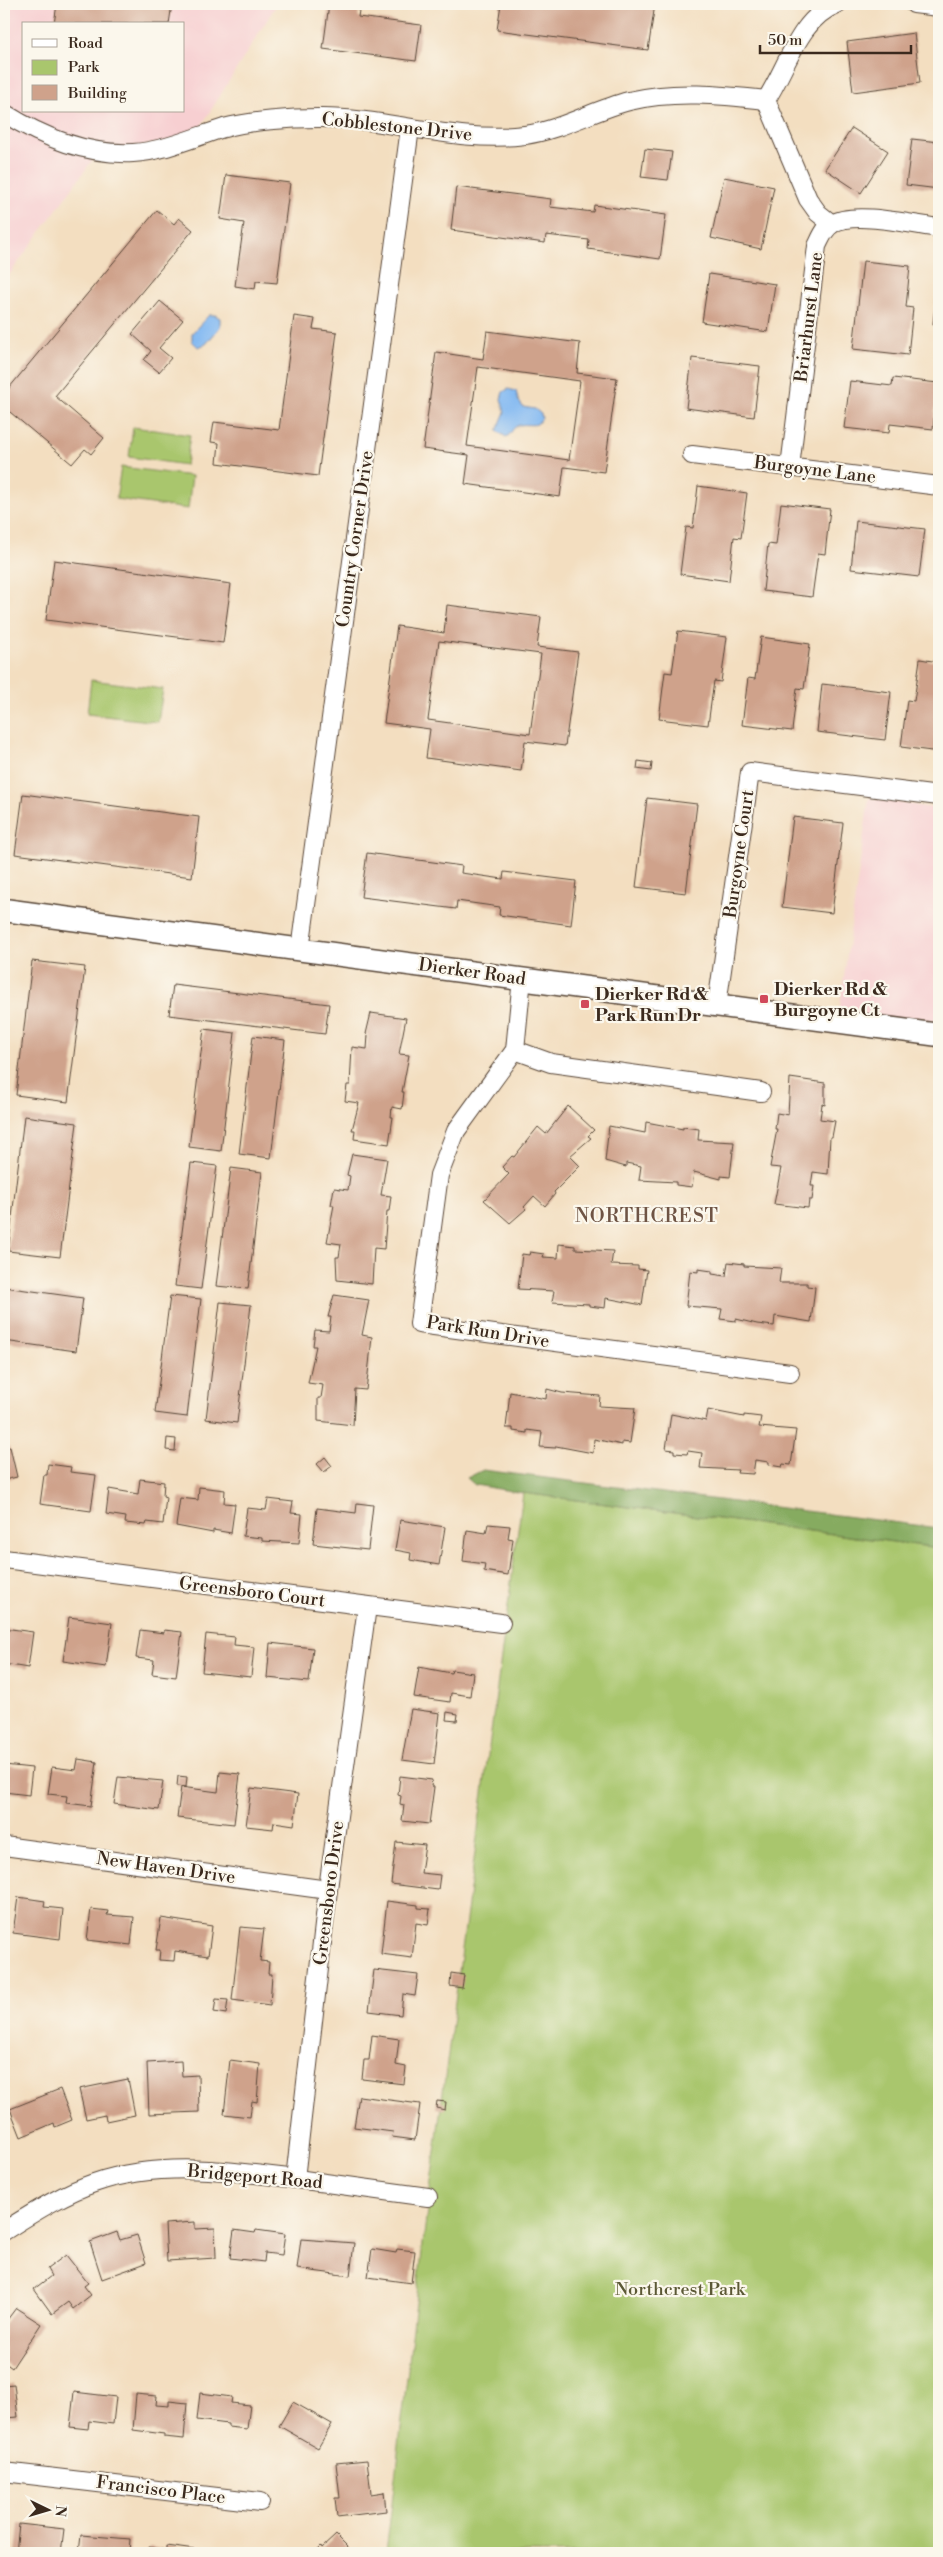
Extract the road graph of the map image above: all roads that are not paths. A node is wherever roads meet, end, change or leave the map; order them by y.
1 (837, 4) edge
2 (914, 4) edge
3 (939, 7) edge
4 (766, 100) junction
5 (4, 112) edge
6 (410, 128) junction
7 (832, 224) junction
8 (939, 228) edge
9 (692, 455) dead end
10 (790, 467) junction
11 (939, 486) edge
12 (939, 796) edge
13 (4, 910) edge
14 (300, 950) junction
15 (522, 978) junction
16 (717, 1005) junction
17 (939, 1035) edge
18 (515, 1050) junction
19 (762, 1092) dead end
20 (790, 1373) dead end
21 (4, 1559) edge
22 (368, 1607) junction
23 (501, 1623) dead end
24 (4, 1846) edge
25 (328, 1890) junction
26 (295, 2179) junction
27 (428, 2197) dead end
28 (4, 2230) edge
29 (4, 2472) edge
30 (260, 2502) dead end

1 - 4 street
2 - 3 street
4 - 6 street, Cobblestone Drive
4 - 7 street
5 - 6 street, Cobblestone Drive
6 - 14 street, Country Corner Drive
7 - 8 street
7 - 10 street, Briarhurst Lane
9 - 10 street, Burgoyne Lane
10 - 11 street, Burgoyne Lane
12 - 16 street, Burgoyne Court
13 - 14 street, Dierker Road
14 - 15 street, Dierker Road
15 - 16 street, Dierker Road
15 - 18 street
16 - 17 street, Dierker Road
18 - 19 street
18 - 20 street, Park Run Drive
21 - 22 street, Greensboro Court
22 - 23 street, Greensboro Court
22 - 25 street, Greensboro Drive
24 - 25 street, New Haven Drive
25 - 26 street, Greensboro Drive
26 - 27 street, Bridgeport Road
26 - 28 street, Bridgeport Road
29 - 30 street, Francisco Place

